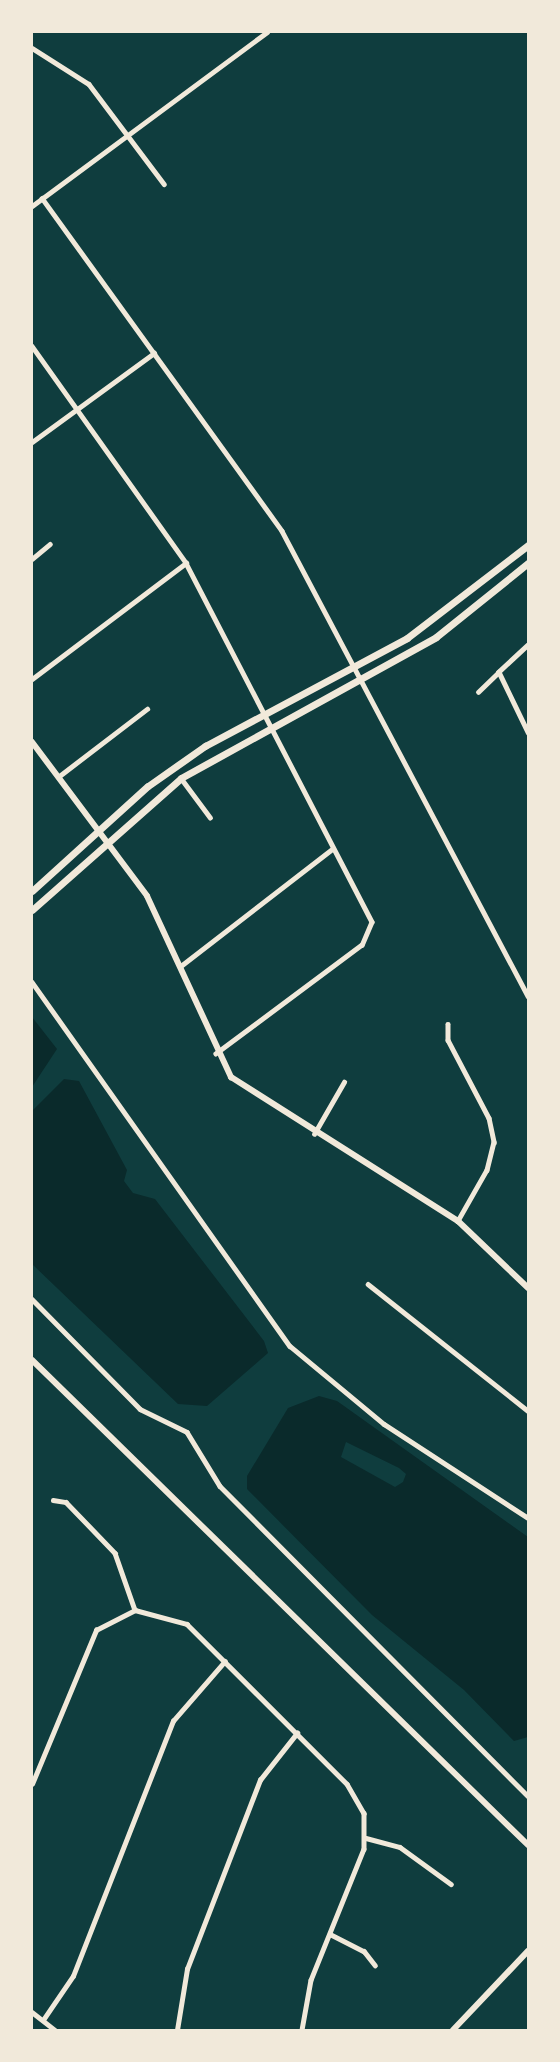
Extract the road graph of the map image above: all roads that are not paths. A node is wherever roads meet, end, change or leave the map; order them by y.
1 (267, 32) edge
2 (32, 48) edge
3 (125, 134) junction
4 (164, 184) dead end
5 (43, 198) junction
6 (32, 206) edge
7 (32, 346) edge
8 (154, 353) junction
9 (77, 409) junction
10 (32, 442) edge
11 (50, 544) dead end
12 (528, 545) edge
13 (32, 559) edge
14 (186, 563) junction
15 (528, 563) edge
16 (528, 645) edge
17 (354, 666) junction
18 (499, 672) junction
19 (32, 679) edge
20 (361, 680) junction
21 (478, 692) dead end
22 (147, 709) dead end
23 (266, 713) junction
24 (271, 727) junction
25 (528, 732) edge
26 (32, 742) edge
27 (58, 777) junction
28 (181, 778) junction
29 (210, 817) dead end
30 (98, 829) junction
31 (107, 840) junction
32 (331, 850) junction
33 (34, 888) edge
34 (32, 910) edge
35 (182, 965) junction
36 (32, 982) edge
37 (528, 996) edge
38 (448, 1024) dead end
39 (215, 1054) junction
40 (344, 1082) dead end
41 (314, 1134) junction
42 (458, 1222) junction
43 (528, 1275) edge
44 (523, 1281) junction
45 (368, 1284) dead end
46 (528, 1288) edge
47 (32, 1299) edge
48 (32, 1360) edge
49 (528, 1411) edge
50 (53, 1500) dead end
51 (528, 1518) edge
52 (135, 1610) junction
53 (225, 1661) junction
54 (297, 1733) junction
55 (32, 1784) edge
56 (528, 1796) edge
57 (366, 1838) junction
58 (528, 1845) edge
59 (451, 1884) dead end
60 (330, 1934) junction
61 (528, 1951) edge
62 (375, 1965) dead end
63 (32, 2012) edge
64 (43, 2020) junction
65 (55, 2031) edge
66 (177, 2031) edge
67 (302, 2031) edge
68 (453, 2031) edge

1 - 3 street
2 - 3 street
3 - 4 street
3 - 5 street
5 - 6 street
5 - 8 street
7 - 9 street
8 - 9 street
8 - 17 street
9 - 10 street
9 - 14 street
11 - 13 street
12 - 17 main road
14 - 19 street
14 - 23 street
15 - 20 main road
16 - 18 street
17 - 20 street
17 - 23 main road
18 - 21 street
18 - 25 street
20 - 24 main road
20 - 37 street
22 - 27 street
23 - 24 street
23 - 30 main road
24 - 28 main road
24 - 32 street
26 - 27 street
27 - 30 street
28 - 29 street
28 - 31 main road
30 - 31 street
30 - 33 main road
31 - 34 main road
31 - 35 street
32 - 35 street
32 - 39 street
35 - 39 street
36 - 51 street
38 - 42 street
39 - 41 street
40 - 41 street
41 - 42 street
42 - 44 street
43 - 44 street
44 - 46 street
45 - 49 street
47 - 56 street
48 - 58 street
50 - 52 street
52 - 53 street
52 - 55 street
53 - 54 street
53 - 64 street
54 - 57 street
54 - 66 street
57 - 59 street
57 - 60 street
60 - 62 street
60 - 67 street
61 - 68 street
63 - 64 street
64 - 65 street

